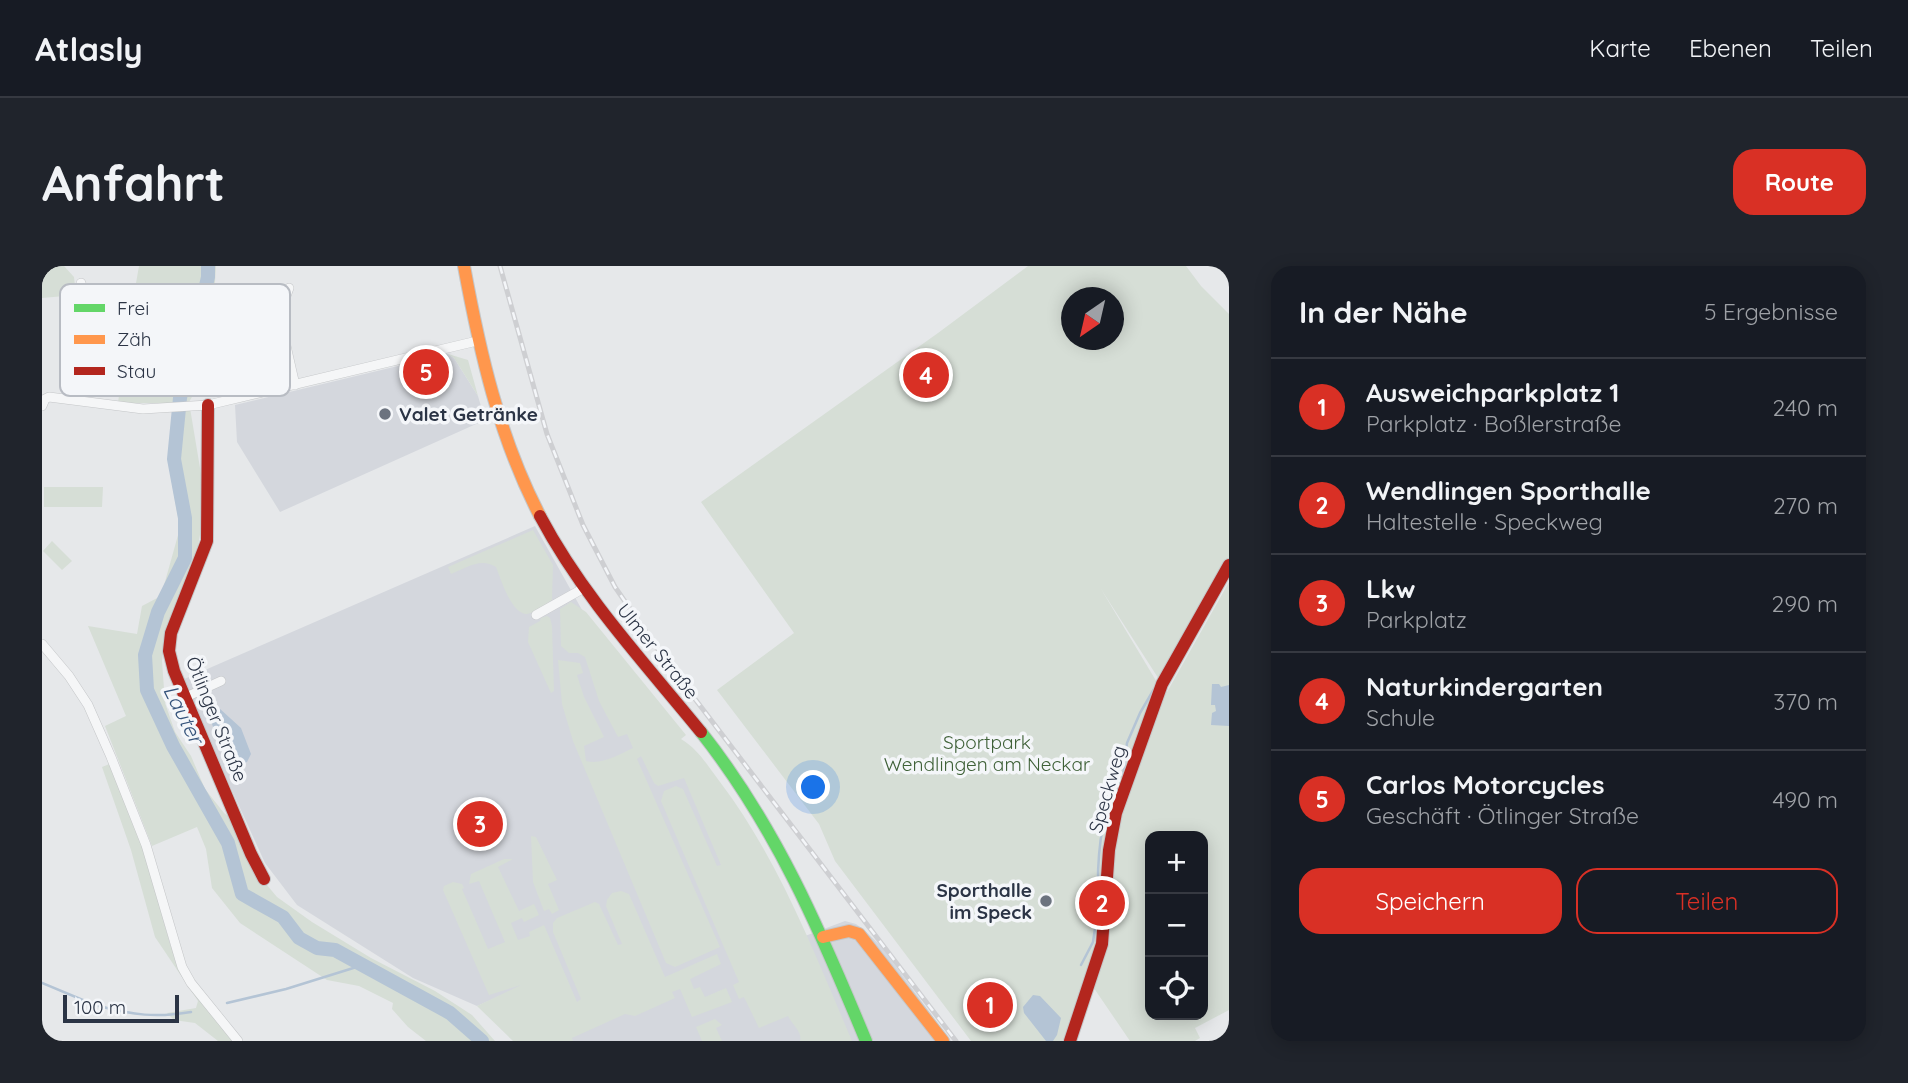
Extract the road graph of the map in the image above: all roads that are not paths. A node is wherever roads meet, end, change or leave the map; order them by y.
1 (464, 266) edge
2 (477, 341) junction
3 (290, 363) edge
4 (295, 385) junction
5 (290, 386) edge
6 (74, 396) edge
7 (247, 396) edge
8 (74, 400) junction
9 (208, 405) junction
10 (42, 406) edge
11 (1229, 565) edge
12 (584, 588) junction
13 (536, 615) dead end
14 (42, 644) edge
15 (221, 681) dead end
16 (186, 697) junction
17 (264, 879) dead end
18 (823, 937) junction
19 (238, 1041) edge
20 (866, 1041) edge
21 (943, 1041) edge
22 (1070, 1041) edge

1 - 2 street, Ulmer Straße
2 - 4 street
2 - 12 street, Ulmer Straße
3 - 4 street
4 - 5 street
6 - 8 street
7 - 9 street
8 - 9 street
8 - 10 street
9 - 16 street, Ötlinger Straße
11 - 22 street, Speckweg
12 - 13 street
12 - 18 street, Ulmer Straße
14 - 19 street
15 - 16 street
16 - 17 street, Ötlinger Straße
18 - 20 street, Ulmer Straße
18 - 21 street

